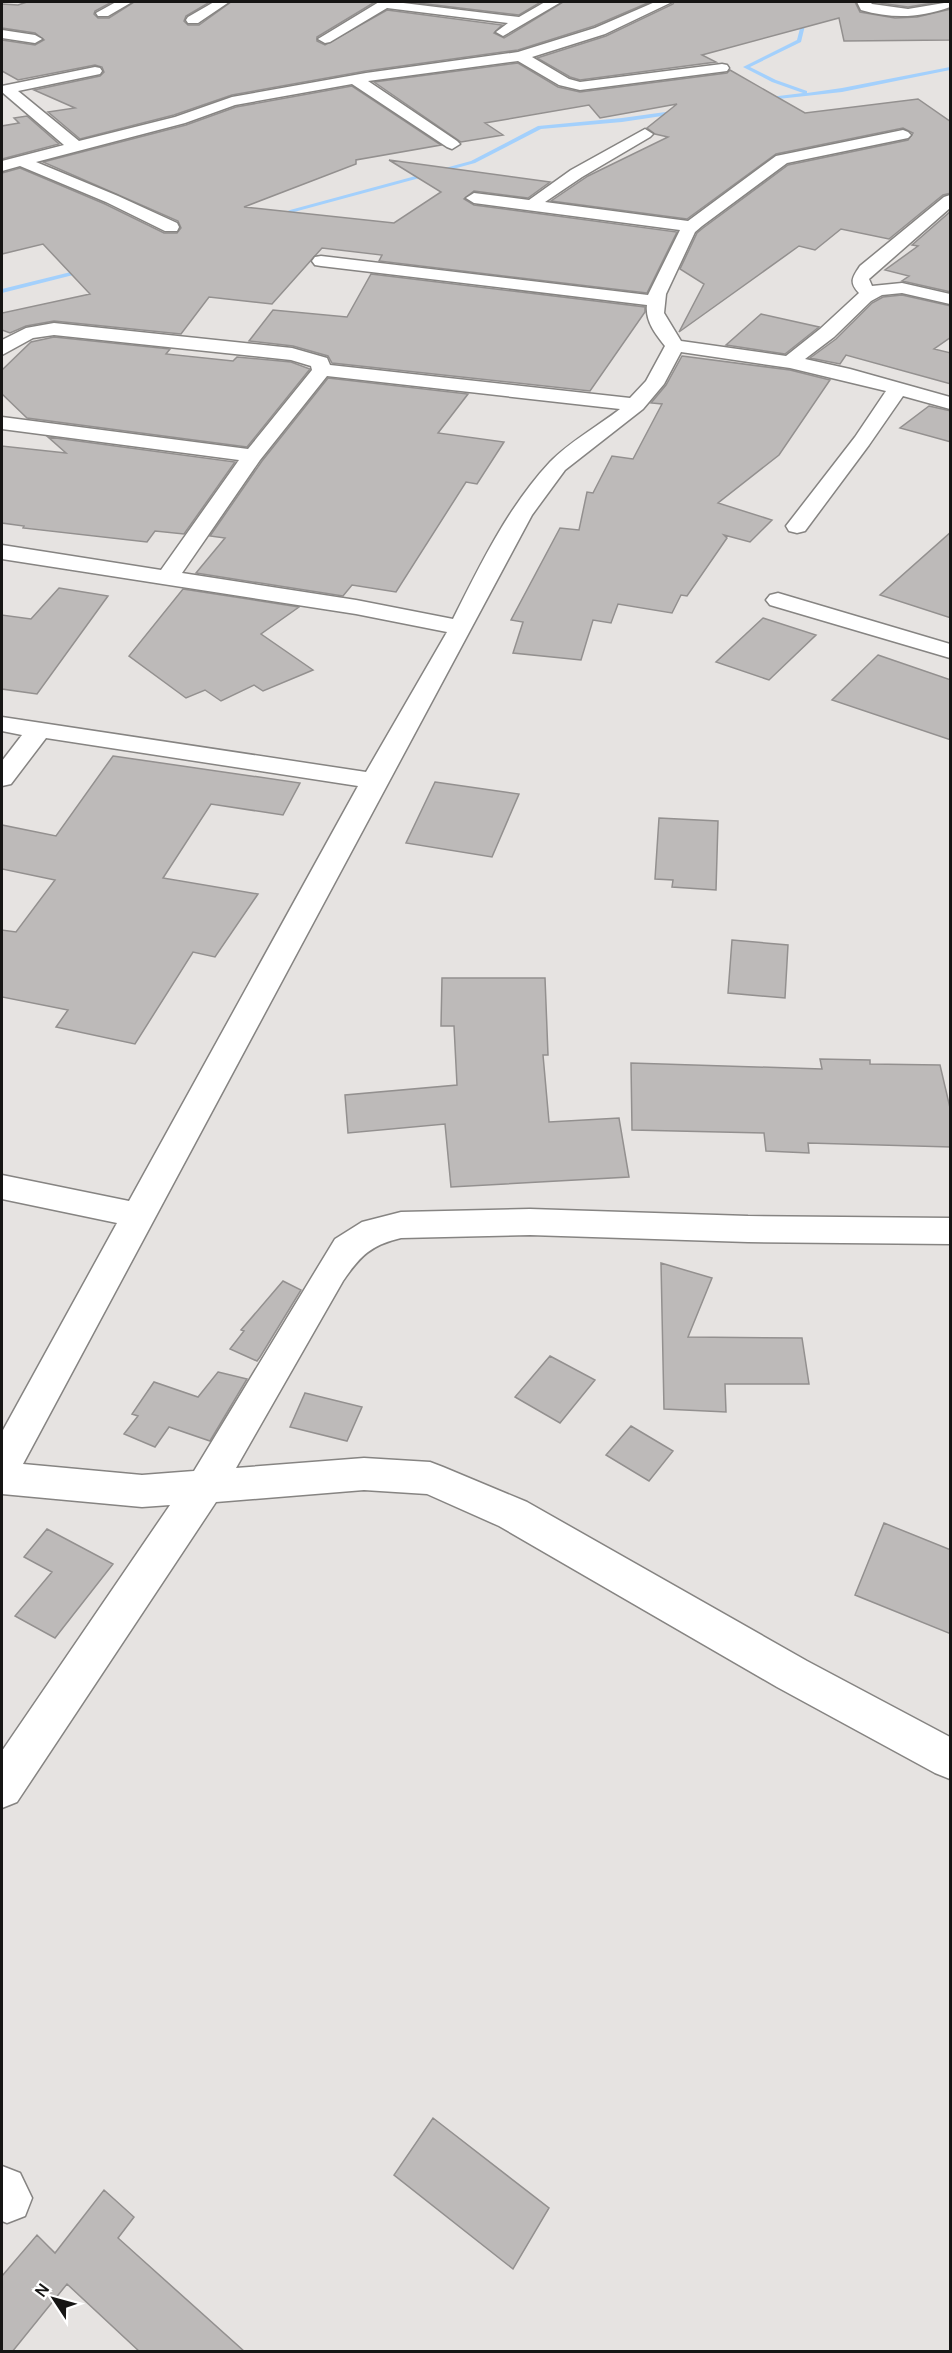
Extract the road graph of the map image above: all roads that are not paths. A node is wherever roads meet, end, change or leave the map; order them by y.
1 (125, 2) edge
2 (222, 2) edge
3 (554, 2) edge
4 (665, 2) edge
5 (864, 2) edge
6 (386, 3) edge
7 (951, 3) edge
8 (103, 13) dead end
9 (193, 20) dead end
10 (520, 21) junction
11 (2, 34) edge
12 (35, 39) dead end
13 (325, 39) dead end
14 (520, 56) junction
15 (470, 64) junction
16 (722, 68) dead end
17 (95, 71) dead end
18 (355, 79) junction
19 (645, 134) dead end
20 (903, 135) dead end
21 (452, 144) dead end
22 (77, 148) junction
23 (23, 162) junction
24 (2, 166) edge
25 (474, 198) dead end
26 (951, 200) edge
27 (537, 206) junction
28 (943, 213) edge
29 (692, 226) junction
30 (171, 227) dead end
31 (321, 261) dead end
32 (869, 293) junction
33 (951, 300) edge
34 (656, 301) junction
35 (675, 346) junction
36 (2, 349) edge
37 (790, 362) junction
38 (322, 370) junction
39 (898, 388) junction
40 (951, 403) edge
41 (636, 405) junction
42 (2, 423) edge
43 (253, 456) junction
44 (797, 526) dead end
45 (2, 552) edge
46 (166, 579) junction
47 (778, 600) dead end
48 (461, 628) junction
49 (951, 651) edge
50 (2, 724) edge
51 (39, 731) junction
52 (2, 778) edge
53 (374, 781) junction
54 (2, 1187) edge
55 (138, 1215) junction
56 (951, 1231) edge
57 (2, 1467) edge
58 (2, 1478) edge
59 (205, 1486) junction
60 (951, 1760) edge
61 (2, 1787) edge

1 - 8 street
2 - 9 street
3 - 10 street
4 - 14 street
5 - 7 street
6 - 10 street
6 - 13 street
10 - 15 street
11 - 12 street
14 - 15 street
14 - 16 street
15 - 18 street
17 - 22 street
18 - 21 street
18 - 22 street
19 - 27 street
20 - 29 street
22 - 23 street
23 - 24 street
23 - 30 street
25 - 27 street
26 - 28 street
27 - 29 street
28 - 32 street
29 - 34 street
31 - 34 street
32 - 33 street
32 - 37 street
34 - 35 street
35 - 37 street
35 - 41 street
36 - 38 street
37 - 39 street
38 - 41 street
38 - 43 street
39 - 40 street
39 - 44 street
41 - 48 street
42 - 43 street
43 - 46 street
45 - 46 street
46 - 48 street
47 - 49 street
48 - 53 street
50 - 51 street
51 - 52 street
51 - 53 street
53 - 55 street
54 - 55 street
55 - 57 street
56 - 59 street
58 - 59 street
59 - 60 street
59 - 61 street

